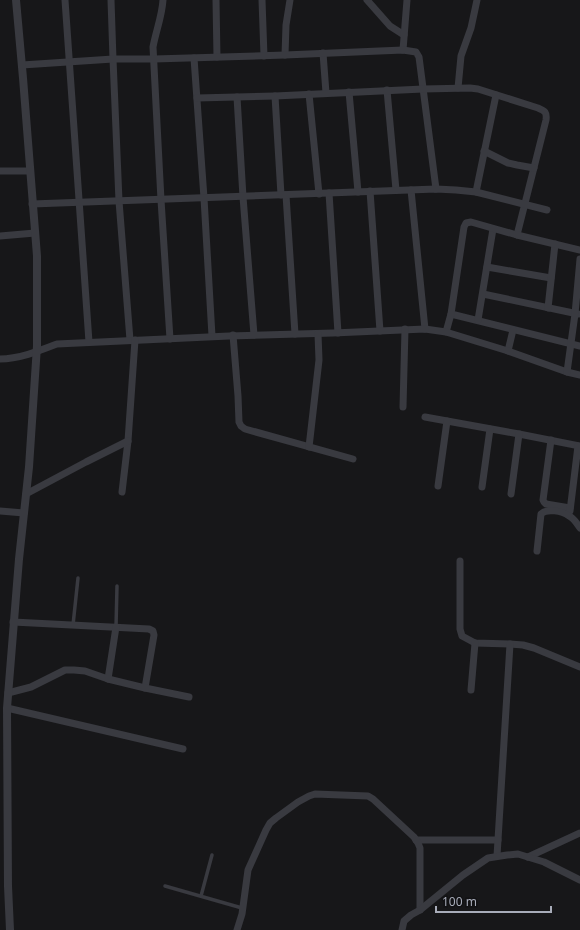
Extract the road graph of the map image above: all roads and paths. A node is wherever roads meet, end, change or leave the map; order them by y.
1 (16, 0) edge
2 (65, 0) edge
3 (111, 0) edge
4 (163, 0) edge
5 (216, 0) edge
6 (262, 0) edge
7 (290, 0) edge
8 (367, 0) edge
9 (407, 0) edge
10 (477, 0) edge
11 (404, 35) junction
12 (403, 50) junction
13 (323, 53) junction
14 (285, 55) junction
15 (264, 56) junction
16 (217, 57) junction
17 (194, 58) junction
18 (112, 59) junction
19 (154, 59) junction
20 (69, 62) junction
21 (22, 65) junction
22 (458, 88) junction
23 (424, 89) junction
24 (388, 90) junction
25 (349, 92) junction
26 (326, 93) junction
27 (309, 94) junction
28 (496, 95) junction
29 (275, 96) junction
30 (237, 97) junction
31 (197, 98) junction
32 (484, 151) junction
33 (534, 168) junction
34 (0, 171) edge
35 (30, 171) junction
36 (436, 189) junction
37 (396, 190) junction
38 (411, 190) junction
39 (370, 191) junction
40 (358, 192) junction
41 (476, 192) junction
42 (329, 193) junction
43 (319, 194) junction
44 (284, 195) junction
45 (243, 197) junction
46 (204, 198) junction
47 (161, 200) junction
48 (120, 201) junction
49 (79, 203) junction
50 (32, 204) junction
51 (525, 204) junction
52 (547, 210) dead end
53 (493, 228) junction
54 (35, 233) junction
55 (517, 235) junction
56 (0, 236) edge
57 (555, 244) junction
58 (580, 250) edge
59 (580, 259) edge
60 (487, 267) junction
61 (551, 278) junction
62 (483, 294) junction
63 (548, 308) junction
64 (451, 314) junction
65 (578, 314) edge
66 (478, 320) junction
67 (405, 329) junction
68 (425, 329) junction
69 (513, 330) junction
70 (380, 331) junction
71 (446, 332) junction
72 (338, 333) junction
73 (295, 334) junction
74 (318, 334) junction
75 (233, 335) junction
76 (254, 335) junction
77 (212, 336) junction
78 (170, 339) junction
79 (133, 340) junction
80 (89, 342) junction
81 (571, 344) junction
82 (580, 346) edge
83 (508, 351) junction
84 (37, 352) junction
85 (0, 361) edge
86 (567, 372) junction
87 (580, 375) edge
88 (403, 407) dead end
89 (425, 417) dead end
90 (447, 421) junction
91 (490, 429) junction
92 (519, 434) junction
93 (551, 440) junction
94 (128, 441) junction
95 (579, 446) edge
96 (309, 447) junction
97 (353, 459) dead end
98 (438, 486) dead end
99 (482, 487) dead end
100 (122, 492) dead end
101 (26, 494) junction
102 (511, 494) dead end
103 (0, 511) edge
104 (570, 512) junction
105 (24, 513) junction
106 (580, 528) edge
107 (537, 552) dead end
108 (460, 561) dead end
109 (78, 578) dead end
110 (117, 586) dead end
111 (14, 622) junction
112 (73, 625) junction
113 (116, 627) junction
114 (475, 643) junction
115 (510, 644) junction
116 (580, 667) edge
117 (108, 679) junction
118 (146, 688) junction
119 (471, 690) dead end
120 (8, 693) junction
121 (189, 696) dead end
122 (7, 708) junction
123 (183, 749) dead end
124 (580, 834) edge
125 (416, 840) junction
126 (498, 840) junction
127 (212, 855) dead end
128 (498, 856) junction
129 (528, 857) junction
130 (580, 880) edge
131 (165, 886) dead end
132 (201, 896) junction
133 (242, 908) junction
134 (420, 910) junction
135 (10, 930) edge
136 (237, 930) edge
137 (402, 930) edge

1 - 21 street
2 - 20 street
3 - 18 street
4 - 19 street
5 - 16 street
6 - 15 street
7 - 14 street
8 - 11 street
9 - 11 street
10 - 22 street
11 - 12 street
12 - 13 street
12 - 23 street
13 - 14 street
13 - 26 street
14 - 15 street
15 - 16 street
16 - 17 street
17 - 19 street
17 - 31 street
18 - 19 street
18 - 20 street
18 - 48 street
19 - 47 street
20 - 21 street
20 - 49 street
21 - 35 street
22 - 23 street
22 - 28 street
23 - 24 street
23 - 36 street
24 - 25 street
24 - 37 street
25 - 26 street
25 - 40 street
26 - 27 street
27 - 29 street
27 - 43 street
28 - 32 street
28 - 33 street
29 - 30 street
29 - 44 street
30 - 31 street
30 - 45 street
31 - 46 street
32 - 33 street
32 - 41 street
33 - 51 street
34 - 35 street
35 - 50 street
36 - 38 street
36 - 41 street
37 - 38 street
37 - 39 street
38 - 68 street
39 - 40 street
39 - 70 street
40 - 42 street
41 - 51 street
42 - 43 street
42 - 72 street
43 - 44 street
44 - 45 street
44 - 73 street
45 - 46 street
45 - 76 street
46 - 47 street
46 - 77 street
47 - 48 street
47 - 78 street
48 - 49 street
48 - 79 street
49 - 50 street
49 - 80 street
50 - 54 street
51 - 52 street
51 - 55 street
53 - 55 street
53 - 60 street
53 - 64 street
54 - 56 street
54 - 84 street
55 - 57 street
57 - 58 street
57 - 61 street
59 - 65 street
60 - 61 street
60 - 62 street
61 - 63 street
62 - 63 street
62 - 66 street
63 - 65 street
64 - 66 street
64 - 71 street
65 - 81 street
66 - 69 street
67 - 68 street
67 - 70 street
67 - 88 street
68 - 71 street
69 - 81 street
69 - 83 street
70 - 72 street
71 - 83 street
72 - 74 street
73 - 74 street
73 - 76 street
74 - 96 street
75 - 76 street
75 - 77 street
75 - 96 street
77 - 78 street
78 - 79 street
79 - 80 street
79 - 94 street
80 - 84 street
81 - 82 street
81 - 86 street
83 - 86 street
84 - 85 street
84 - 101 street
86 - 87 street
89 - 90 street
90 - 91 street
90 - 98 street
91 - 92 street
91 - 99 street
92 - 93 street
92 - 102 street
93 - 95 street
93 - 104 street
94 - 100 street
94 - 101 street
95 - 104 street
96 - 97 street
101 - 105 street
103 - 105 street
104 - 106 street
104 - 107 street
105 - 111 street
108 - 114 street
109 - 112 lane
110 - 113 lane
111 - 112 street
111 - 120 street
112 - 113 street
113 - 117 street
113 - 118 street
114 - 115 street
114 - 119 street
115 - 116 street
115 - 126 street
117 - 118 street
117 - 120 street
118 - 121 street
120 - 122 street
122 - 123 street
122 - 135 street
124 - 129 street
125 - 126 street
125 - 133 street
125 - 134 street
126 - 128 street
127 - 132 lane
128 - 129 street
128 - 134 street
129 - 130 street
131 - 132 lane
132 - 133 lane
133 - 136 street
134 - 137 street

